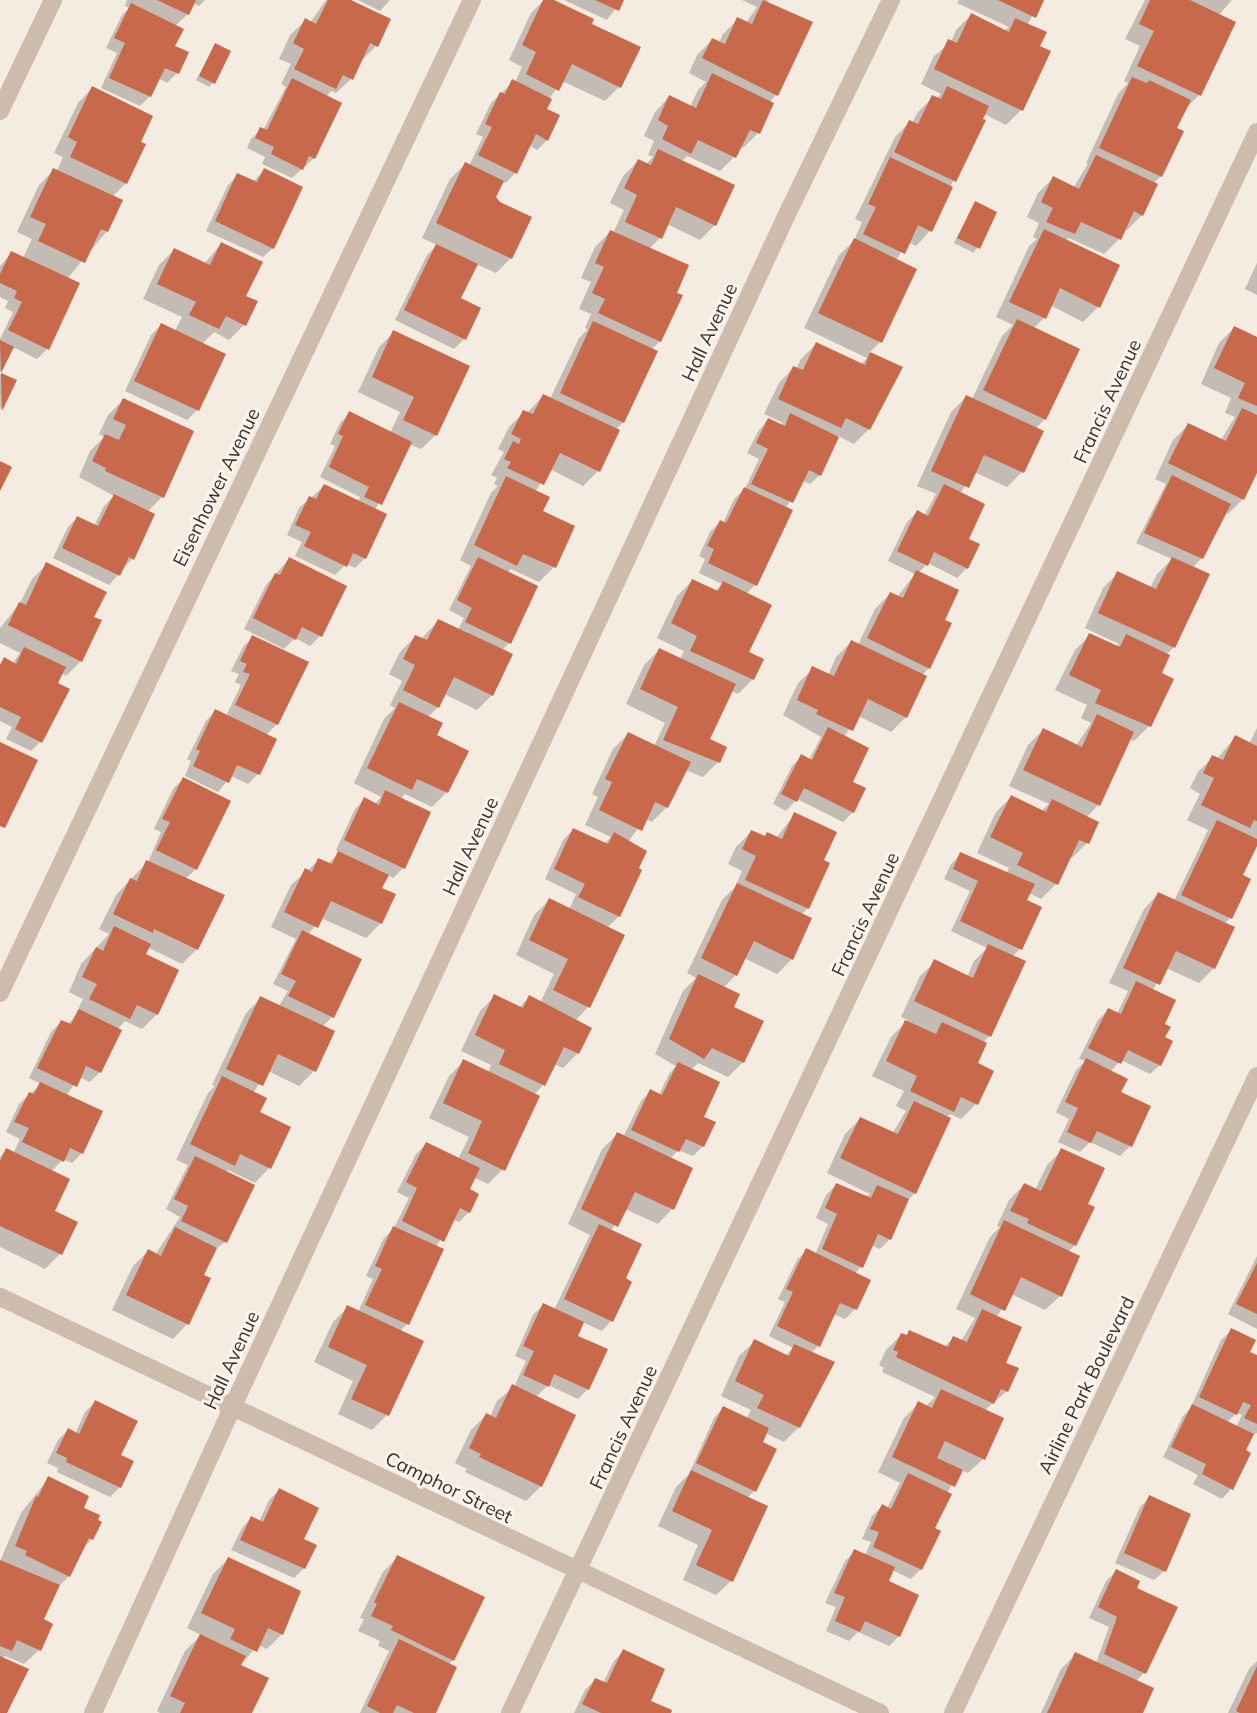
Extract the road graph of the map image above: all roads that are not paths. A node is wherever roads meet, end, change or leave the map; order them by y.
1 (53, 0) edge
2 (472, 0) edge
3 (891, 0) edge
4 (0, 111) edge
5 (1257, 132) edge
6 (0, 993) edge
7 (1257, 1076) edge
8 (0, 1297) edge
9 (233, 1406) junction
10 (578, 1572) junction
11 (93, 1713) edge
12 (510, 1713) edge
13 (880, 1713) edge
14 (953, 1713) edge

1 - 4 street
2 - 6 street, Eisenhower Avenue
3 - 9 street, Hall Avenue
5 - 10 street, Francis Avenue
7 - 14 street, Airline Park Boulevard
8 - 9 street, Camphor Street
9 - 10 street, Camphor Street
9 - 11 street, Hall Avenue
10 - 12 street, Francis Avenue
10 - 13 street, Camphor Street

